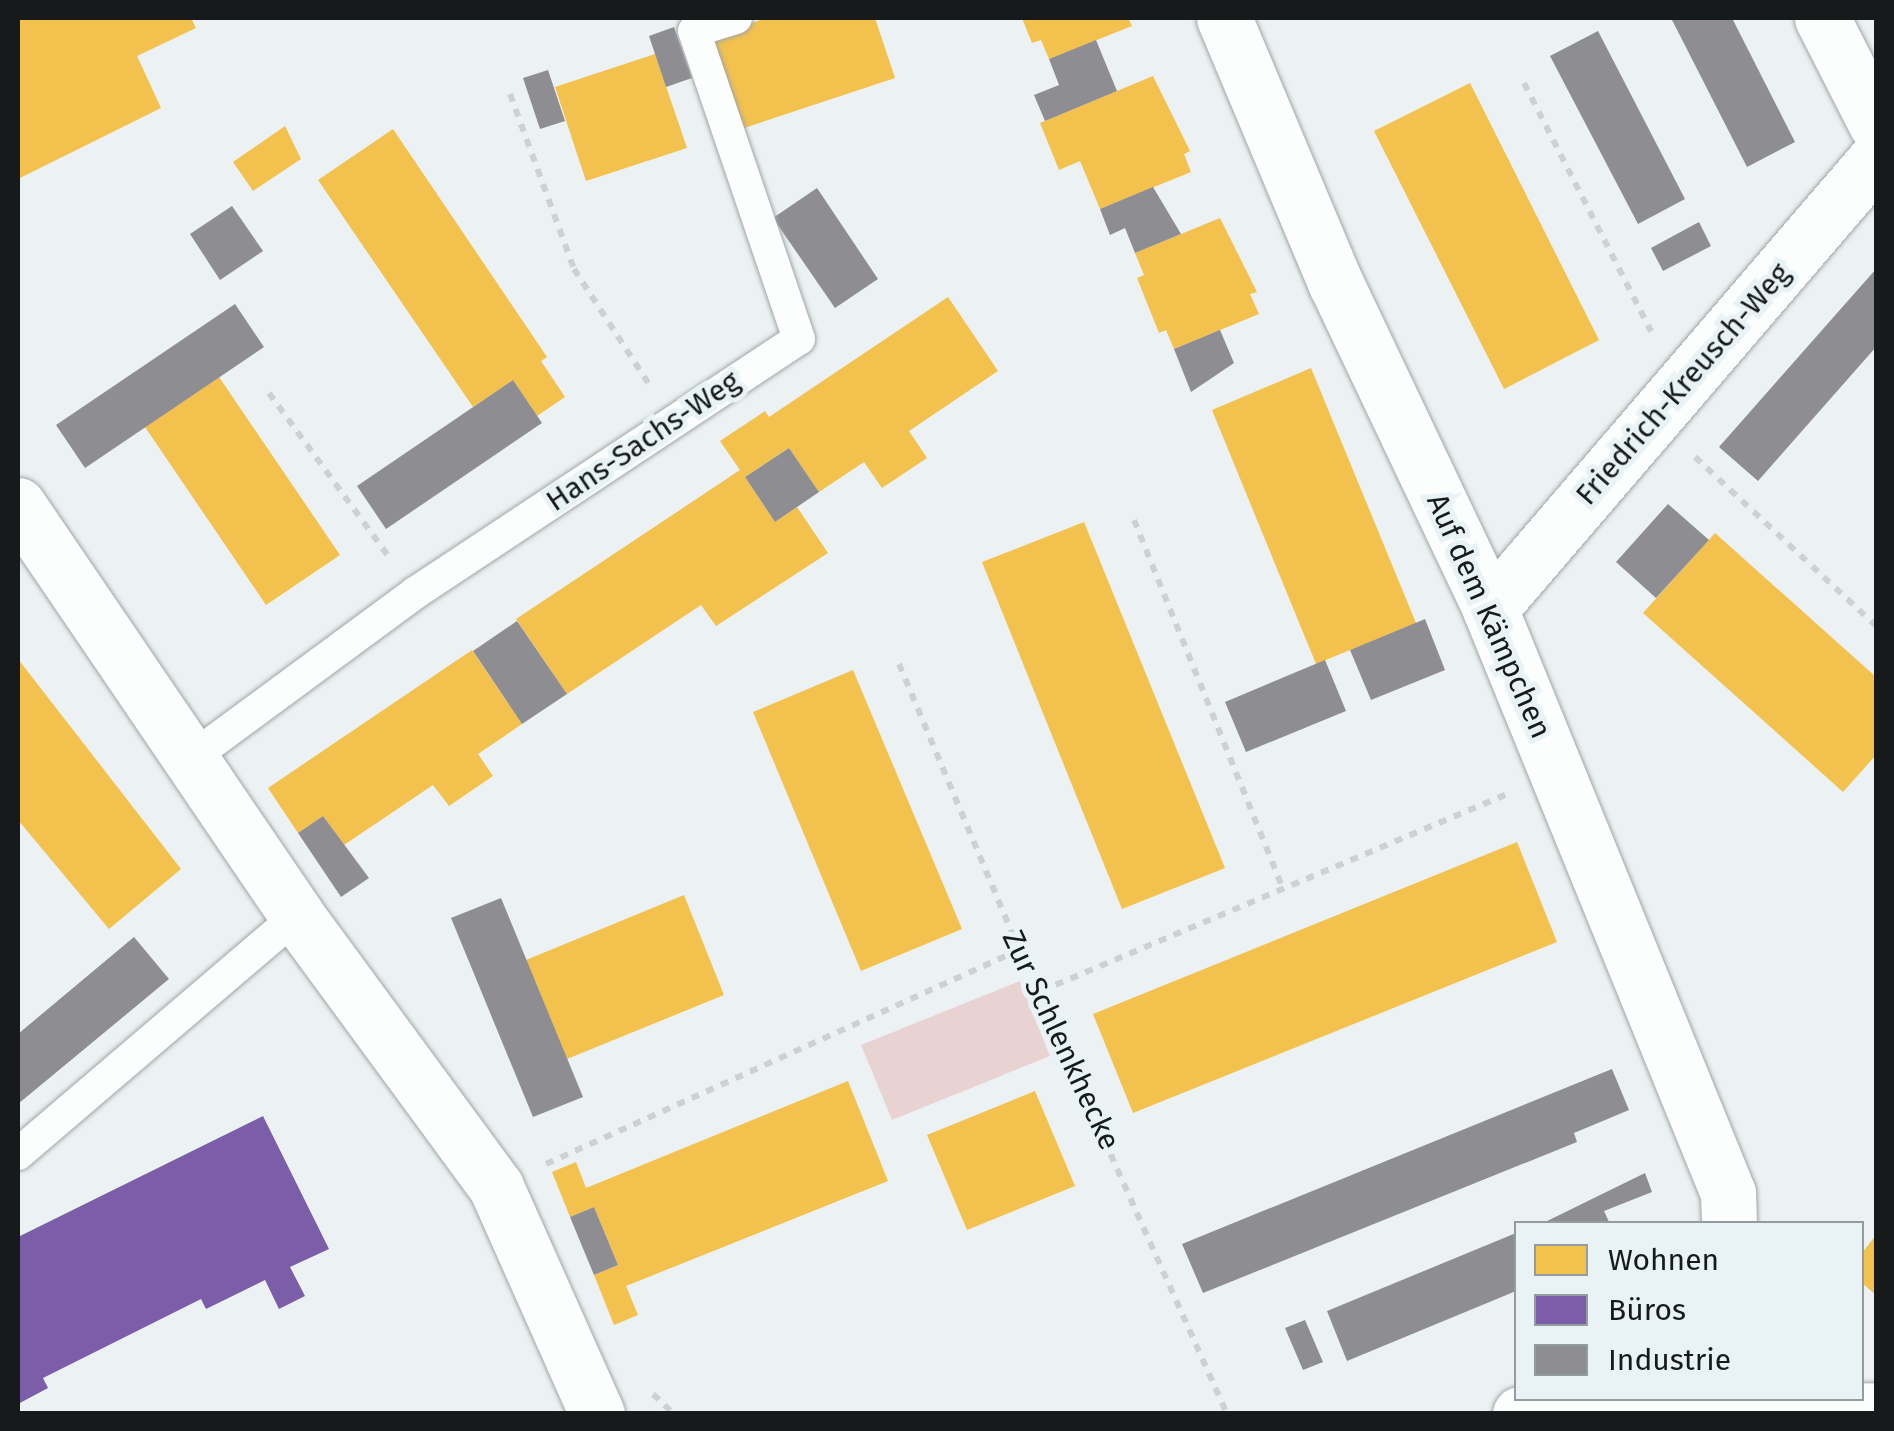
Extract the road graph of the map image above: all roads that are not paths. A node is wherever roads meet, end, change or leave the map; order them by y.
1 (736, 18) edge
2 (1224, 18) edge
3 (1822, 18) edge
4 (1876, 124) edge
5 (1876, 159) edge
6 (18, 505) edge
7 (1490, 610) junction
8 (190, 759) junction
9 (297, 916) junction
10 (18, 1154) edge
11 (1730, 1221) edge
12 (1741, 1407) edge
13 (1876, 1410) edge
14 (597, 1414) edge
15 (1520, 1414) edge

1 - 8 lane, Hans-Sachs-Weg
2 - 7 street, Auf dem Kämpchen
3 - 4 street
5 - 7 street, Friedrich-Kreusch-Weg
6 - 8 street
7 - 11 street, Auf dem Kämpchen
8 - 9 street
9 - 10 lane
9 - 14 street
12 - 13 street
12 - 15 street

